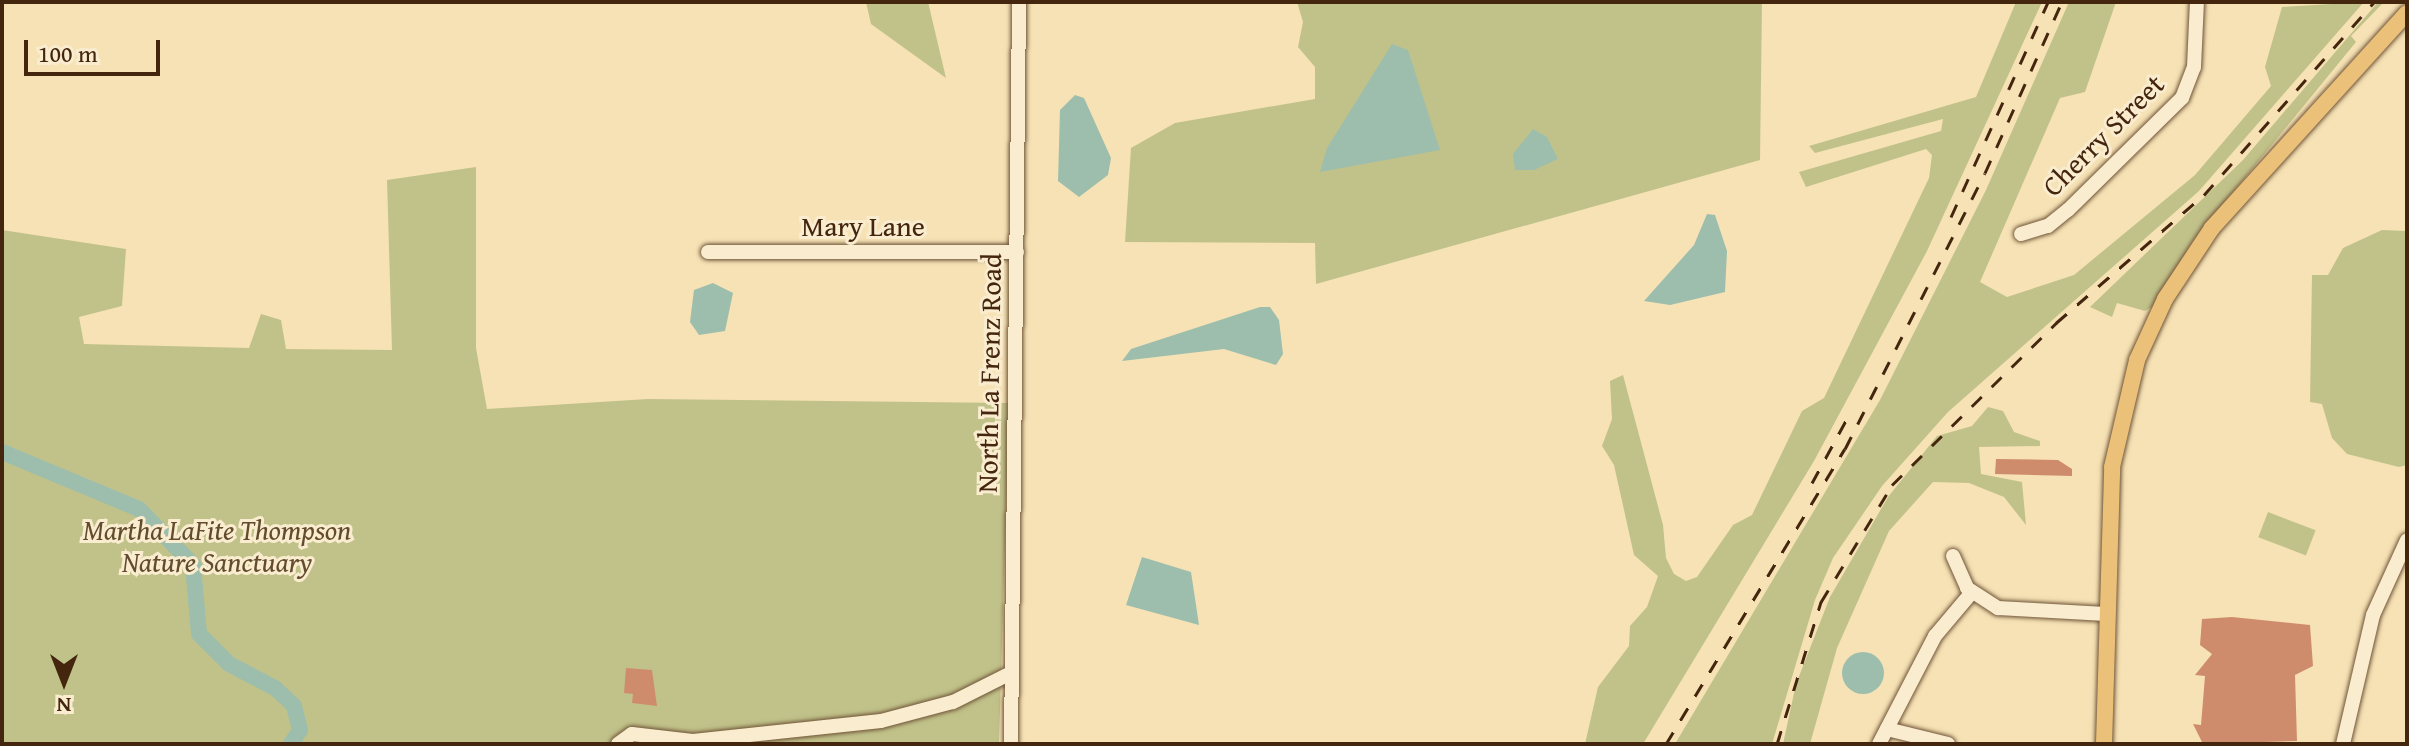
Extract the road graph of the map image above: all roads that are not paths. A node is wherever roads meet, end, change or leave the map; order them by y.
1 (1019, 2) edge
2 (2197, 2) edge
3 (2407, 13) edge
4 (2021, 234) dead end
5 (708, 252) dead end
6 (1017, 252) junction
7 (2407, 540) edge
8 (1953, 556) dead end
9 (1972, 592) junction
10 (2106, 614) junction
11 (1011, 673) junction
12 (1887, 729) junction
13 (692, 742) edge
14 (618, 744) edge
15 (1011, 744) edge
16 (1879, 744) edge
17 (1948, 744) edge
18 (2104, 744) edge
19 (2343, 744) edge

1 - 6 street, North La Frenz Road
2 - 4 street, Cherry Street
3 - 10 main road
5 - 6 street, Mary Lane
6 - 11 street, North La Frenz Road
7 - 19 street
8 - 9 street
9 - 10 street
9 - 12 street
10 - 18 main road
11 - 13 street
11 - 15 street, North La Frenz Road
12 - 16 street
12 - 17 street
13 - 14 street

